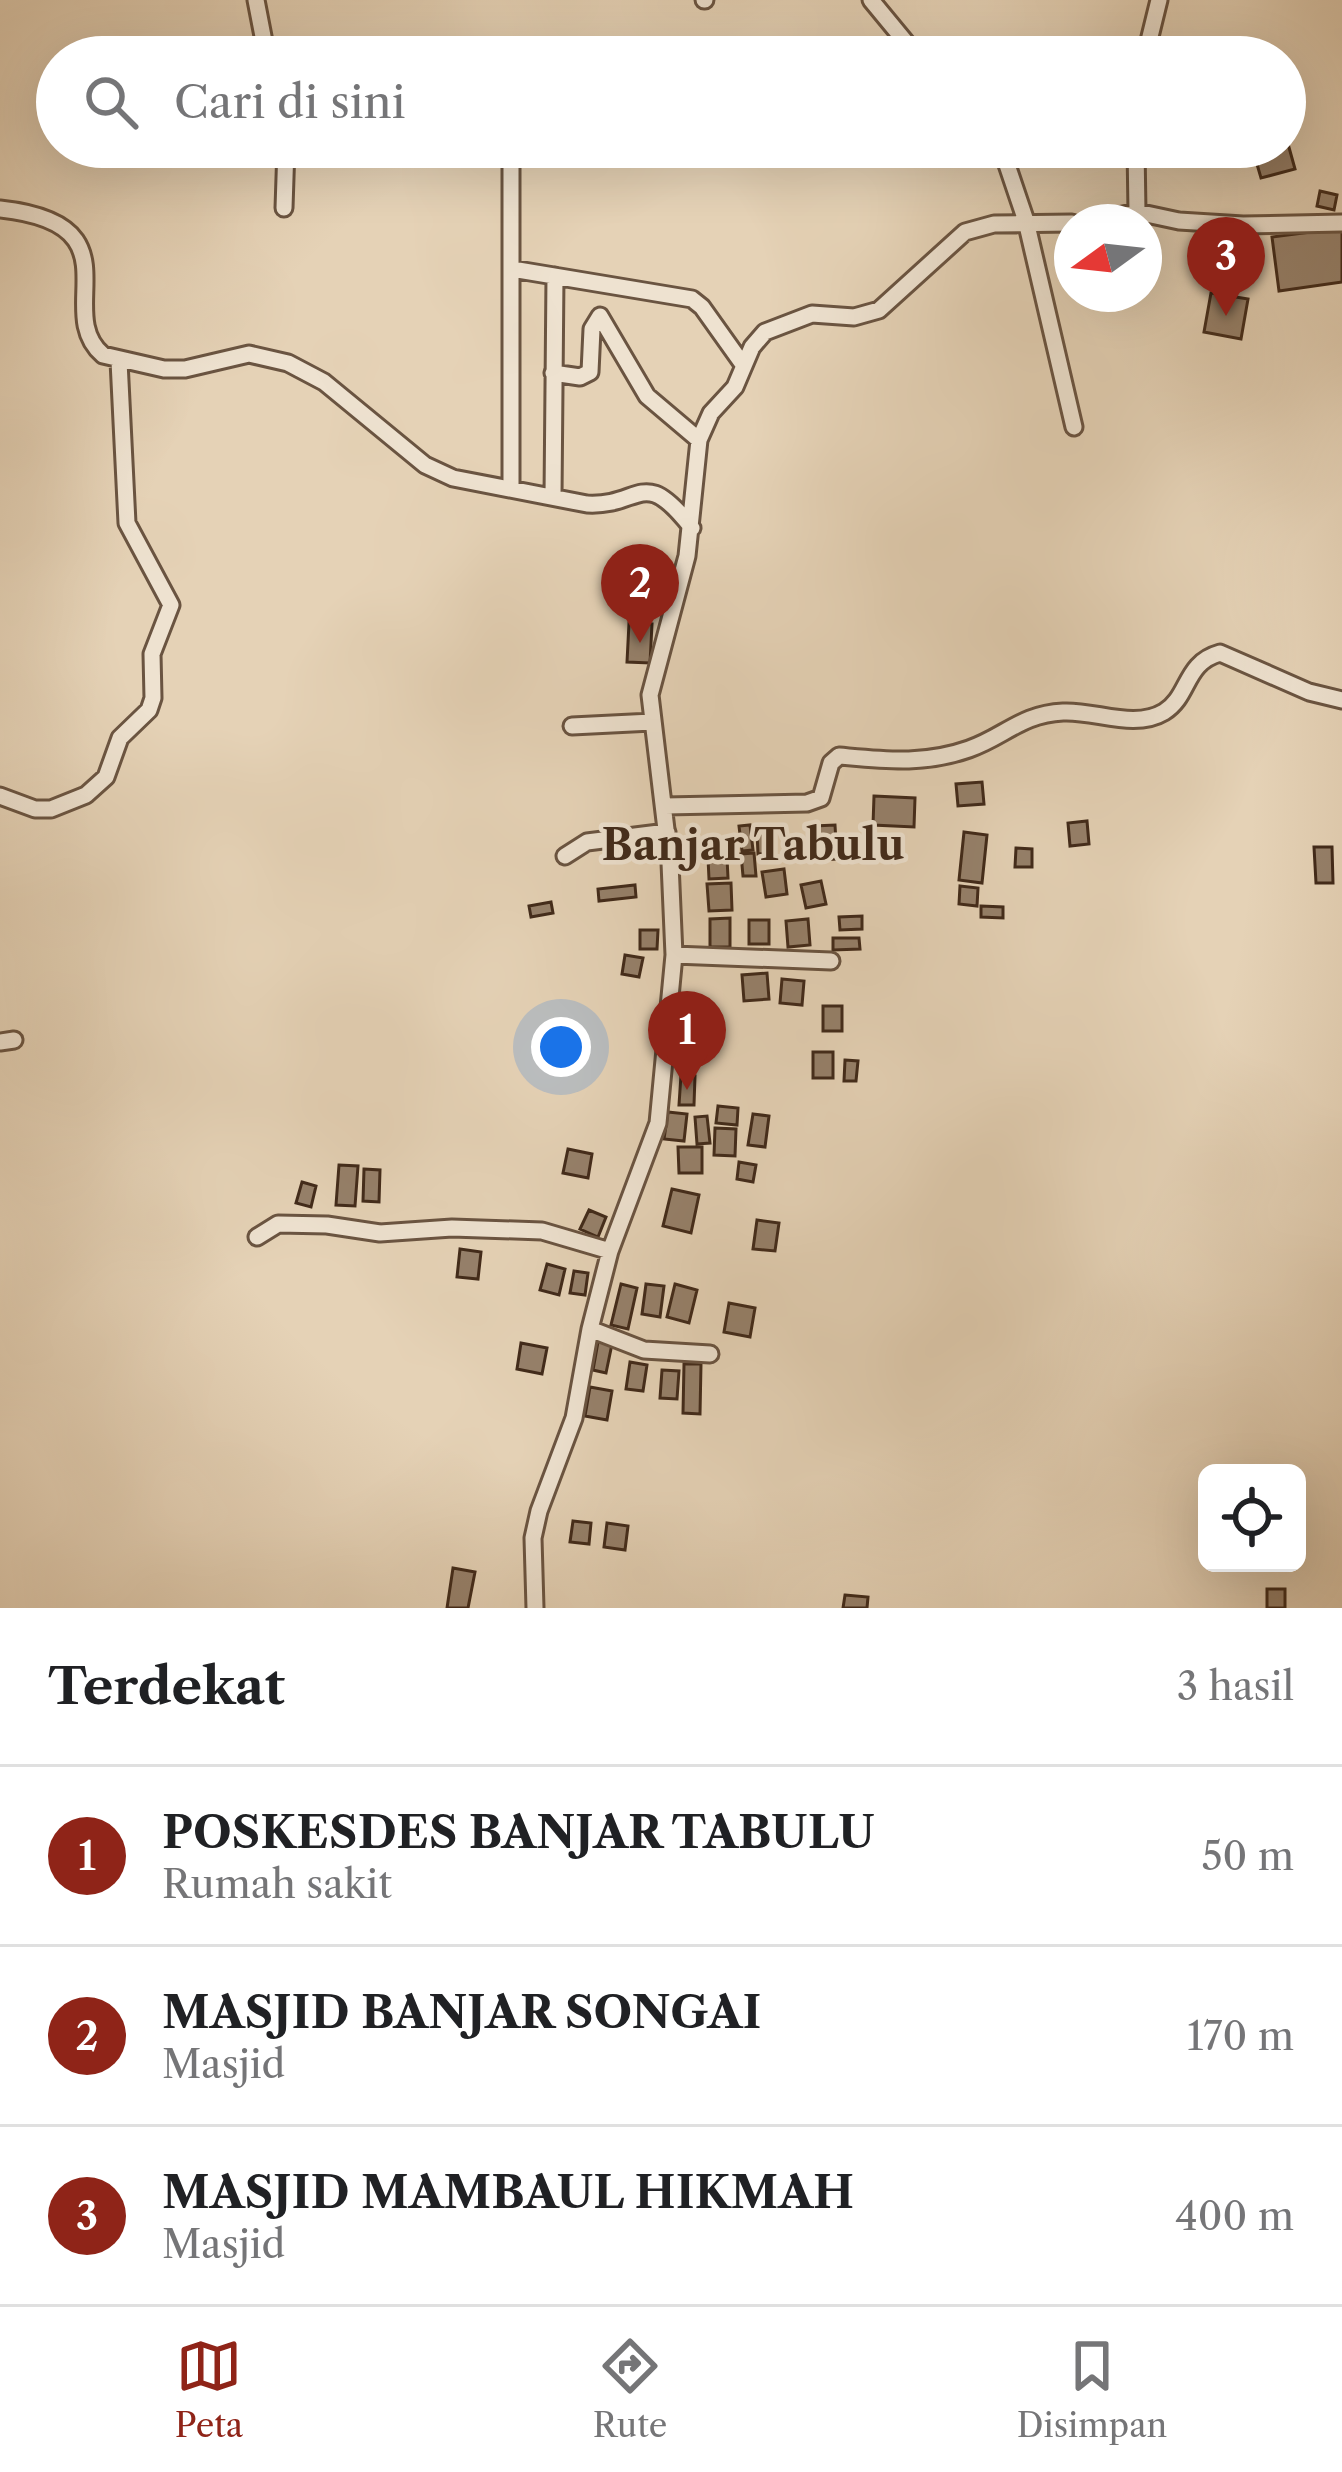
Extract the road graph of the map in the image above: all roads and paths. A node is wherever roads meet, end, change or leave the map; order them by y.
1 (256, 0) edge
2 (871, 0) edge
3 (1159, 0) edge
4 (263, 36) edge
5 (901, 36) edge
6 (1150, 36) edge
7 (285, 168) edge
8 (512, 168) edge
9 (1008, 168) edge
10 (1137, 168) edge
11 (1138, 204) edge
12 (0, 208) edge
13 (284, 208) dead end
14 (1162, 217) edge
15 (1026, 221) junction
16 (1054, 222) edge
17 (1342, 223) edge
18 (512, 269) junction
19 (554, 276) junction
20 (119, 361) junction
21 (744, 366) junction
22 (553, 374) junction
23 (1074, 427) dead end
24 (699, 440) junction
25 (511, 487) junction
26 (553, 497) junction
27 (692, 528) junction
28 (1342, 700) edge
29 (652, 722) junction
30 (572, 726) dead end
31 (0, 796) edge
32 (665, 806) junction
33 (667, 832) junction
34 (566, 856) dead end
35 (674, 955) junction
36 (831, 961) dead end
37 (257, 1237) dead end
38 (610, 1251) junction
39 (590, 1329) junction
40 (710, 1354) dead end
41 (535, 1608) edge

1 - 4 street
2 - 5 street
3 - 6 street
7 - 13 street
8 - 18 street
9 - 15 street
10 - 11 street
12 - 20 street
14 - 17 street
15 - 16 street
15 - 21 street
15 - 23 street
18 - 19 street
18 - 25 street
19 - 21 street
19 - 22 street
20 - 25 street
20 - 31 street
21 - 24 street
22 - 24 street
22 - 26 street
24 - 27 street
25 - 26 street
26 - 27 street
27 - 29 street
28 - 32 street
29 - 30 street
29 - 32 street
32 - 33 street
33 - 34 street
33 - 35 street
35 - 36 street
35 - 38 street
37 - 38 street
38 - 39 street
39 - 40 street
39 - 41 street

